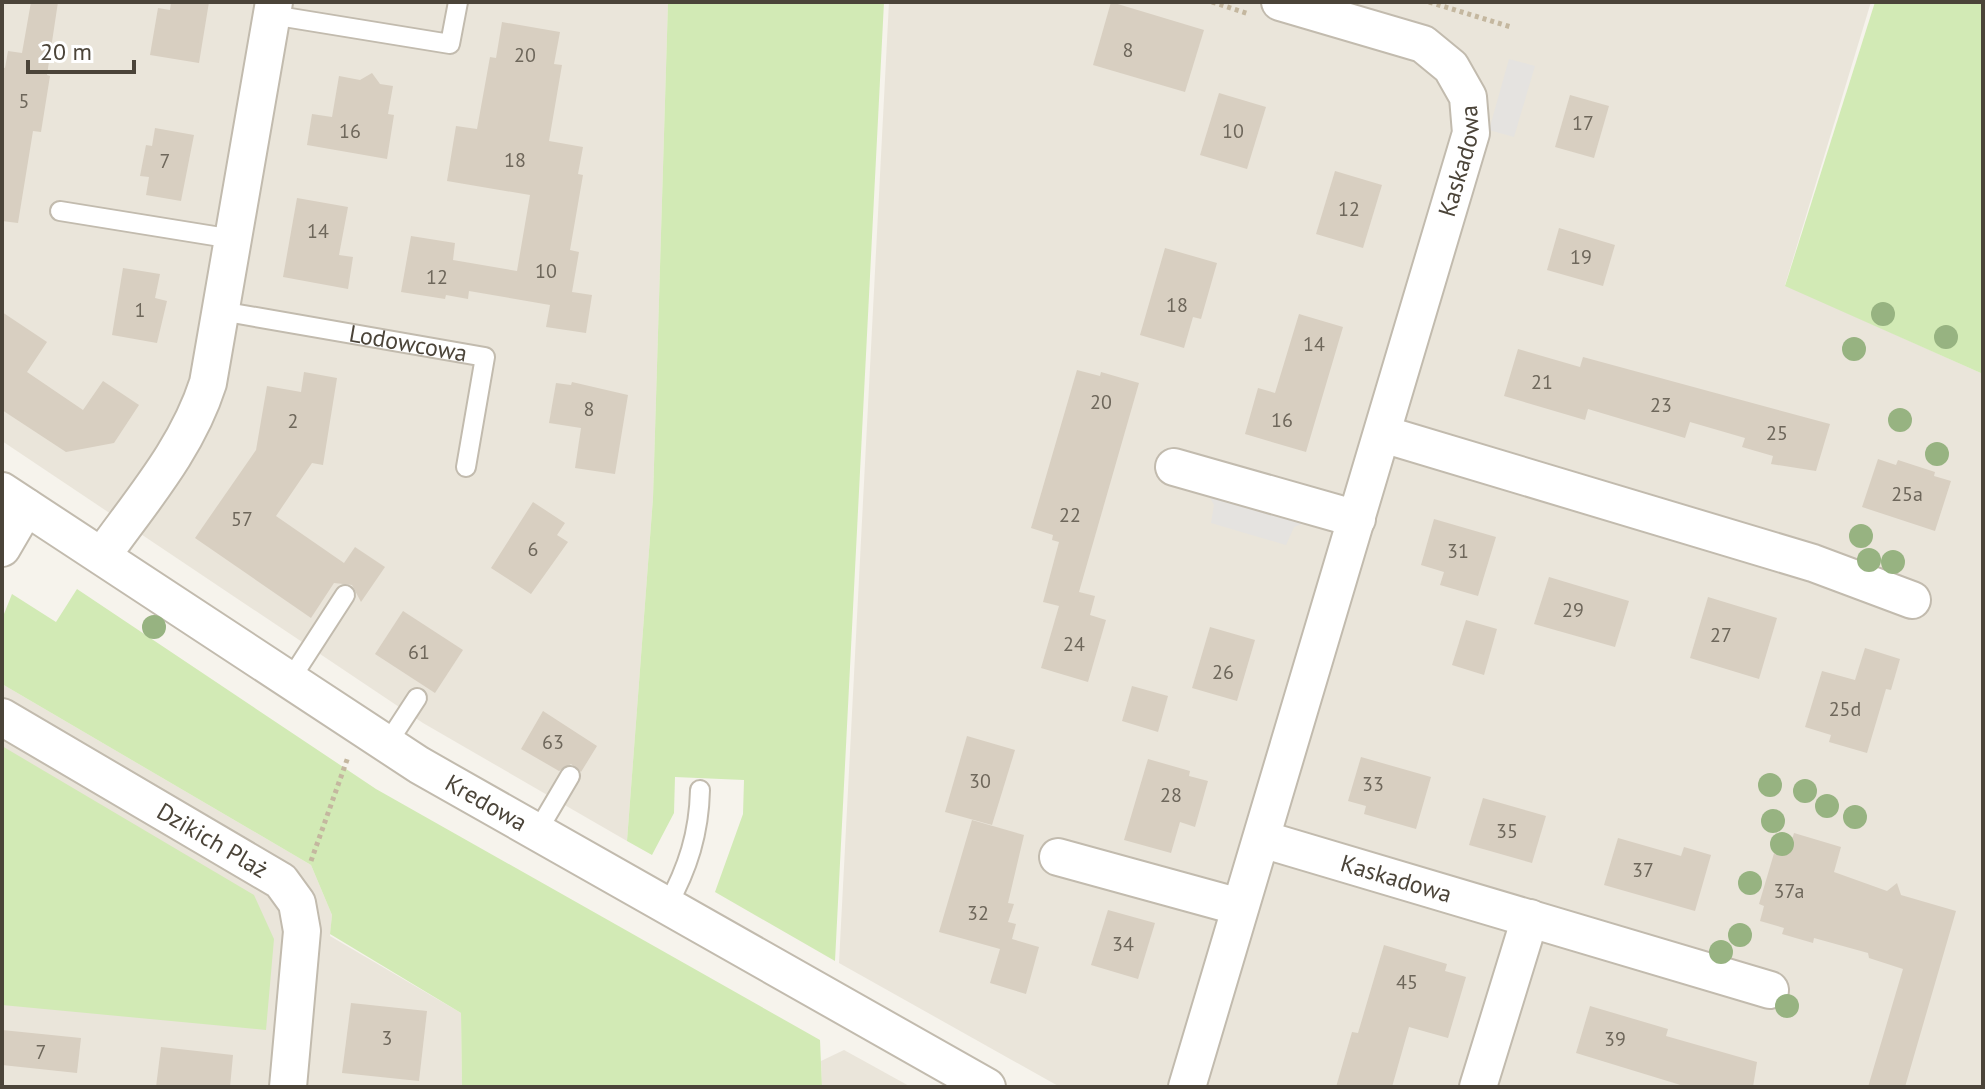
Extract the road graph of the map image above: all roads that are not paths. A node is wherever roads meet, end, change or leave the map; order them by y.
1 (458, 2) edge
2 (1280, 2) edge
3 (273, 8) edge
4 (60, 211) dead end
5 (233, 239) junction
6 (221, 311) junction
7 (1383, 434) junction
8 (466, 467) dead end
9 (1174, 467) dead end
10 (14, 499) edge
11 (1357, 519) junction
12 (2, 548) edge
13 (102, 556) junction
14 (345, 595) dead end
15 (1912, 600) dead end
16 (290, 680) junction
17 (417, 698) dead end
18 (2, 717) edge
19 (387, 744) junction
20 (570, 776) dead end
21 (700, 790) dead end
22 (537, 832) junction
23 (1262, 839) junction
24 (1058, 857) dead end
25 (667, 906) junction
26 (1240, 907) junction
27 (1530, 918) junction
28 (1770, 990) dead end
29 (288, 1087) edge
30 (987, 1087) edge
31 (1187, 1087) edge
32 (1478, 1087) edge

1 - 3 lane
2 - 7 street, Kaskadowa
3 - 5 street
4 - 5 lane
5 - 6 street
6 - 8 lane, Lodowcowa
6 - 13 street
7 - 11 street, Kaskadowa
7 - 15 street
9 - 11 street
10 - 12 street
10 - 13 street, Kredowa
11 - 23 street, Kaskadowa
13 - 16 street, Kredowa
14 - 16 lane
16 - 19 street, Kredowa
17 - 19 lane
18 - 29 street, Dzikich Plaż
19 - 22 street, Kredowa
20 - 22 lane
21 - 25 lane
22 - 25 street, Kredowa
23 - 26 street, Kaskadowa
23 - 27 street, Kaskadowa
24 - 26 street
25 - 30 street, Kredowa
26 - 31 street, Kaskadowa
27 - 28 street, Kaskadowa
27 - 32 street

